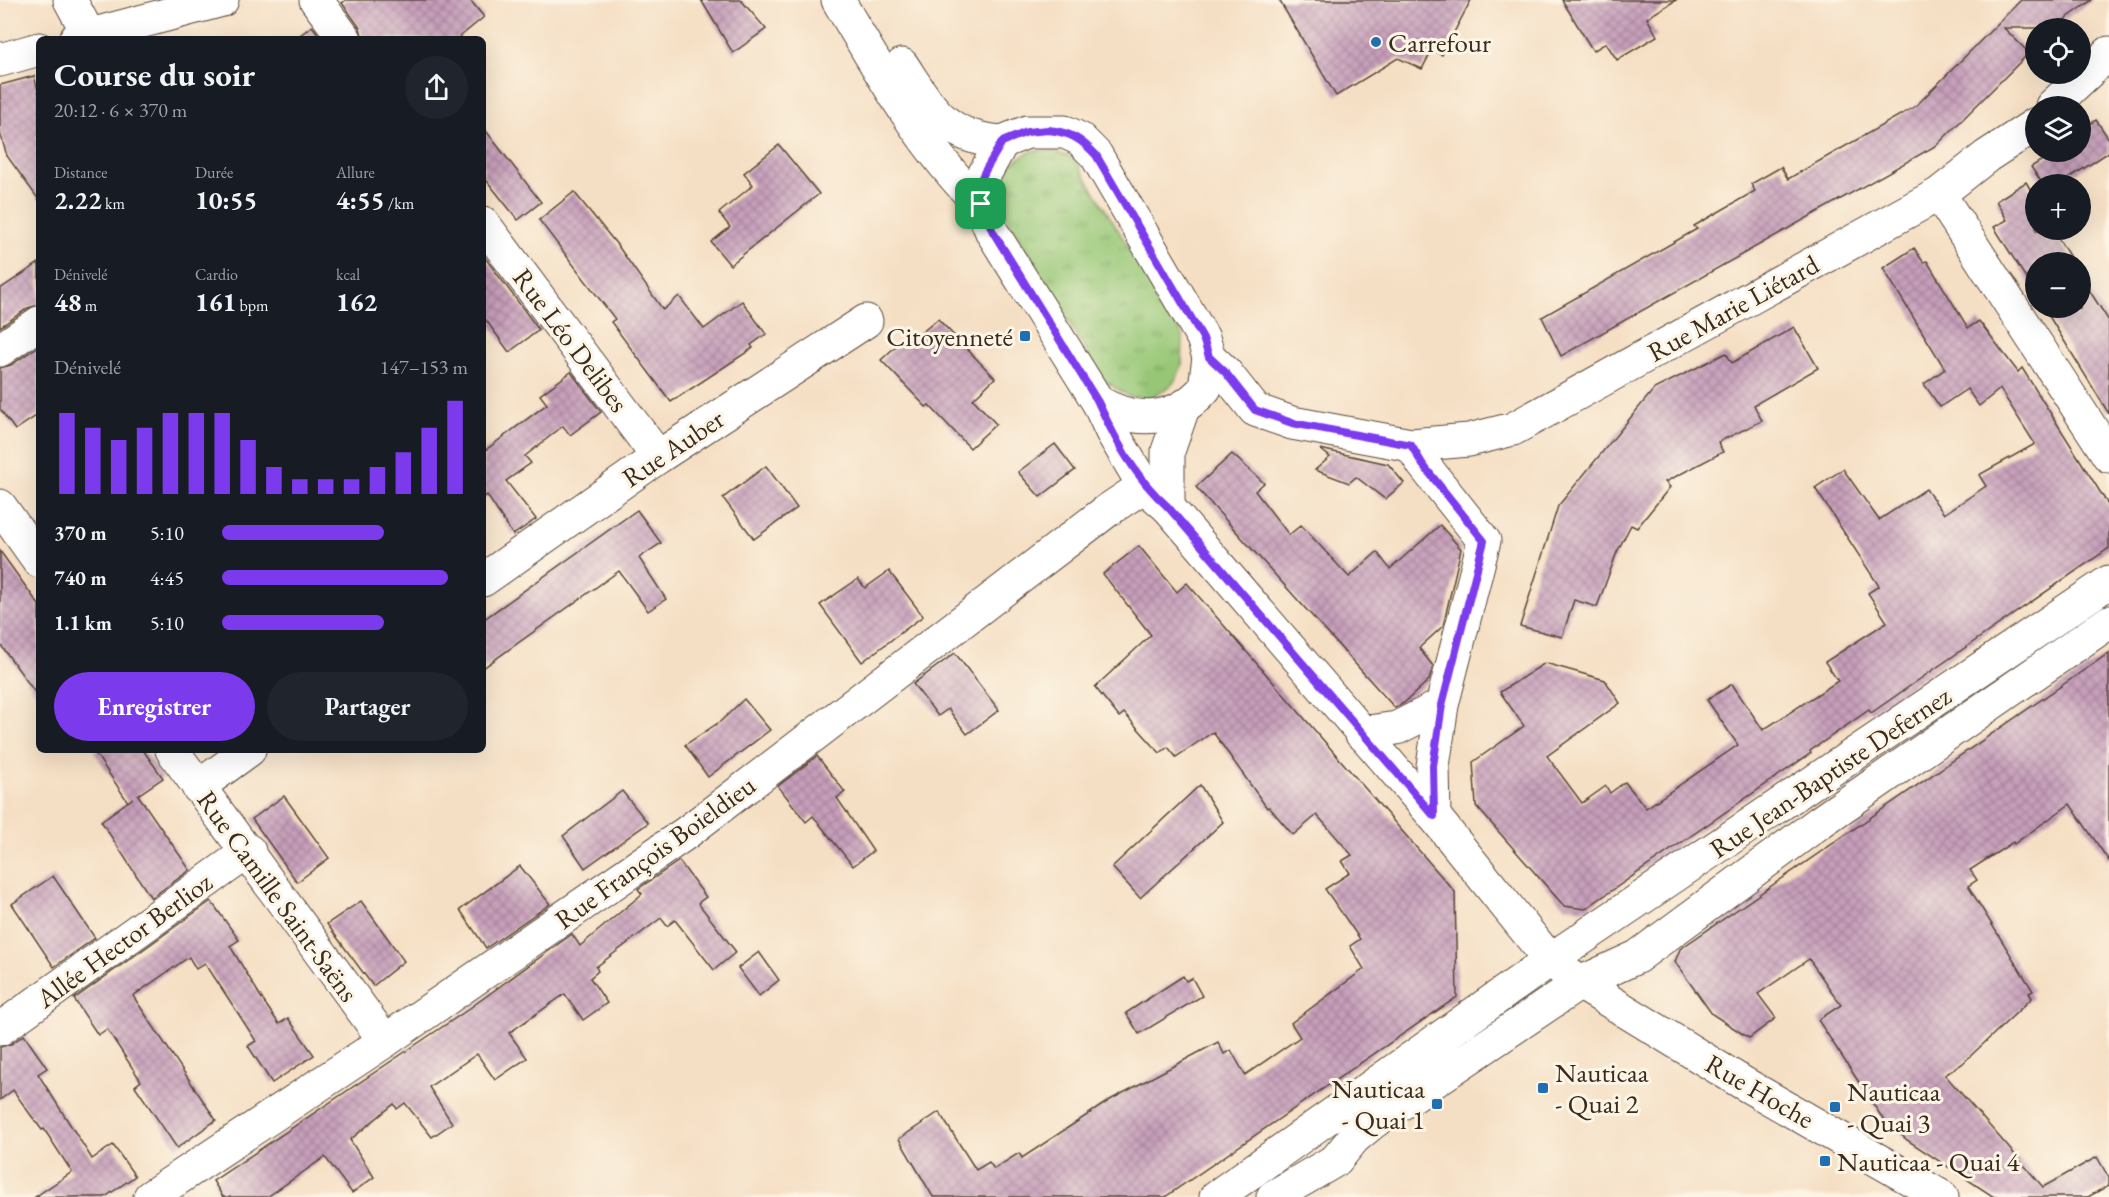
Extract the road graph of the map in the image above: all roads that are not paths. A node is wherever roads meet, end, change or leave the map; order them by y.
1 (70, 0) edge
2 (222, 0) edge
3 (316, 0) edge
4 (838, 0) edge
5 (861, 0) edge
6 (82, 36) edge
7 (86, 36) edge
8 (343, 36) edge
9 (36, 50) edge
10 (2109, 53) edge
11 (0, 60) edge
12 (2063, 96) edge
13 (2025, 131) edge
14 (1002, 142) junction
15 (1939, 194) junction
16 (981, 204) junction
17 (486, 227) edge
18 (866, 321) dead end
19 (36, 325) edge
20 (0, 350) edge
21 (1209, 357) junction
22 (1098, 402) junction
23 (1183, 408) junction
24 (1411, 445) junction
25 (2109, 456) edge
26 (658, 457) junction
27 (1156, 497) junction
28 (0, 506) edge
29 (36, 557) edge
30 (486, 578) edge
31 (2109, 582) edge
32 (2109, 622) edge
33 (1442, 705) junction
34 (1361, 733) junction
35 (174, 753) edge
36 (245, 753) edge
37 (198, 787) junction
38 (1434, 816) junction
39 (249, 851) junction
40 (1550, 960) junction
41 (1580, 983) junction
42 (0, 1029) edge
43 (385, 1041) junction
44 (150, 1197) edge
45 (1216, 1197) edge
46 (1273, 1197) edge
47 (1942, 1197) edge

1 - 6 street
2 - 7 street
3 - 8 street
4 - 16 street
5 - 14 street
9 - 11 street
10 - 12 street
13 - 15 street, Rue Marie Liétard
14 - 16 street
14 - 21 street
15 - 24 street, Rue Marie Liétard
15 - 25 street
16 - 22 street, Rue Hoche
17 - 26 street, Rue Léo Delibes
18 - 26 street, Rue Auber
19 - 20 street
21 - 23 street
21 - 24 street, Rue Marie Liétard
22 - 23 street
22 - 27 street, Rue Hoche
23 - 27 street
24 - 33 street
26 - 30 street, Rue Auber
27 - 34 street, Rue Hoche
27 - 43 street, Rue François Boieldieu
28 - 29 street
31 - 40 street, Rue Jean-Baptiste Defernez
32 - 41 street, Rue Jean-Baptiste Defernez
33 - 34 street
33 - 38 street
34 - 38 street, Rue Hoche
35 - 37 street, Rue Camille Saint-Saëns
36 - 37 street
37 - 39 street, Rue Camille Saint-Saëns
38 - 40 street, Rue Hoche
39 - 42 street, Allée Hector Berlioz
39 - 43 street, Rue Camille Saint-Saëns
40 - 41 street, Rue Hoche
40 - 45 street, Rue Jean-Baptiste Defernez
41 - 46 street, Rue Jean-Baptiste Defernez
41 - 47 street, Rue Hoche
43 - 44 street, Rue François Boieldieu

